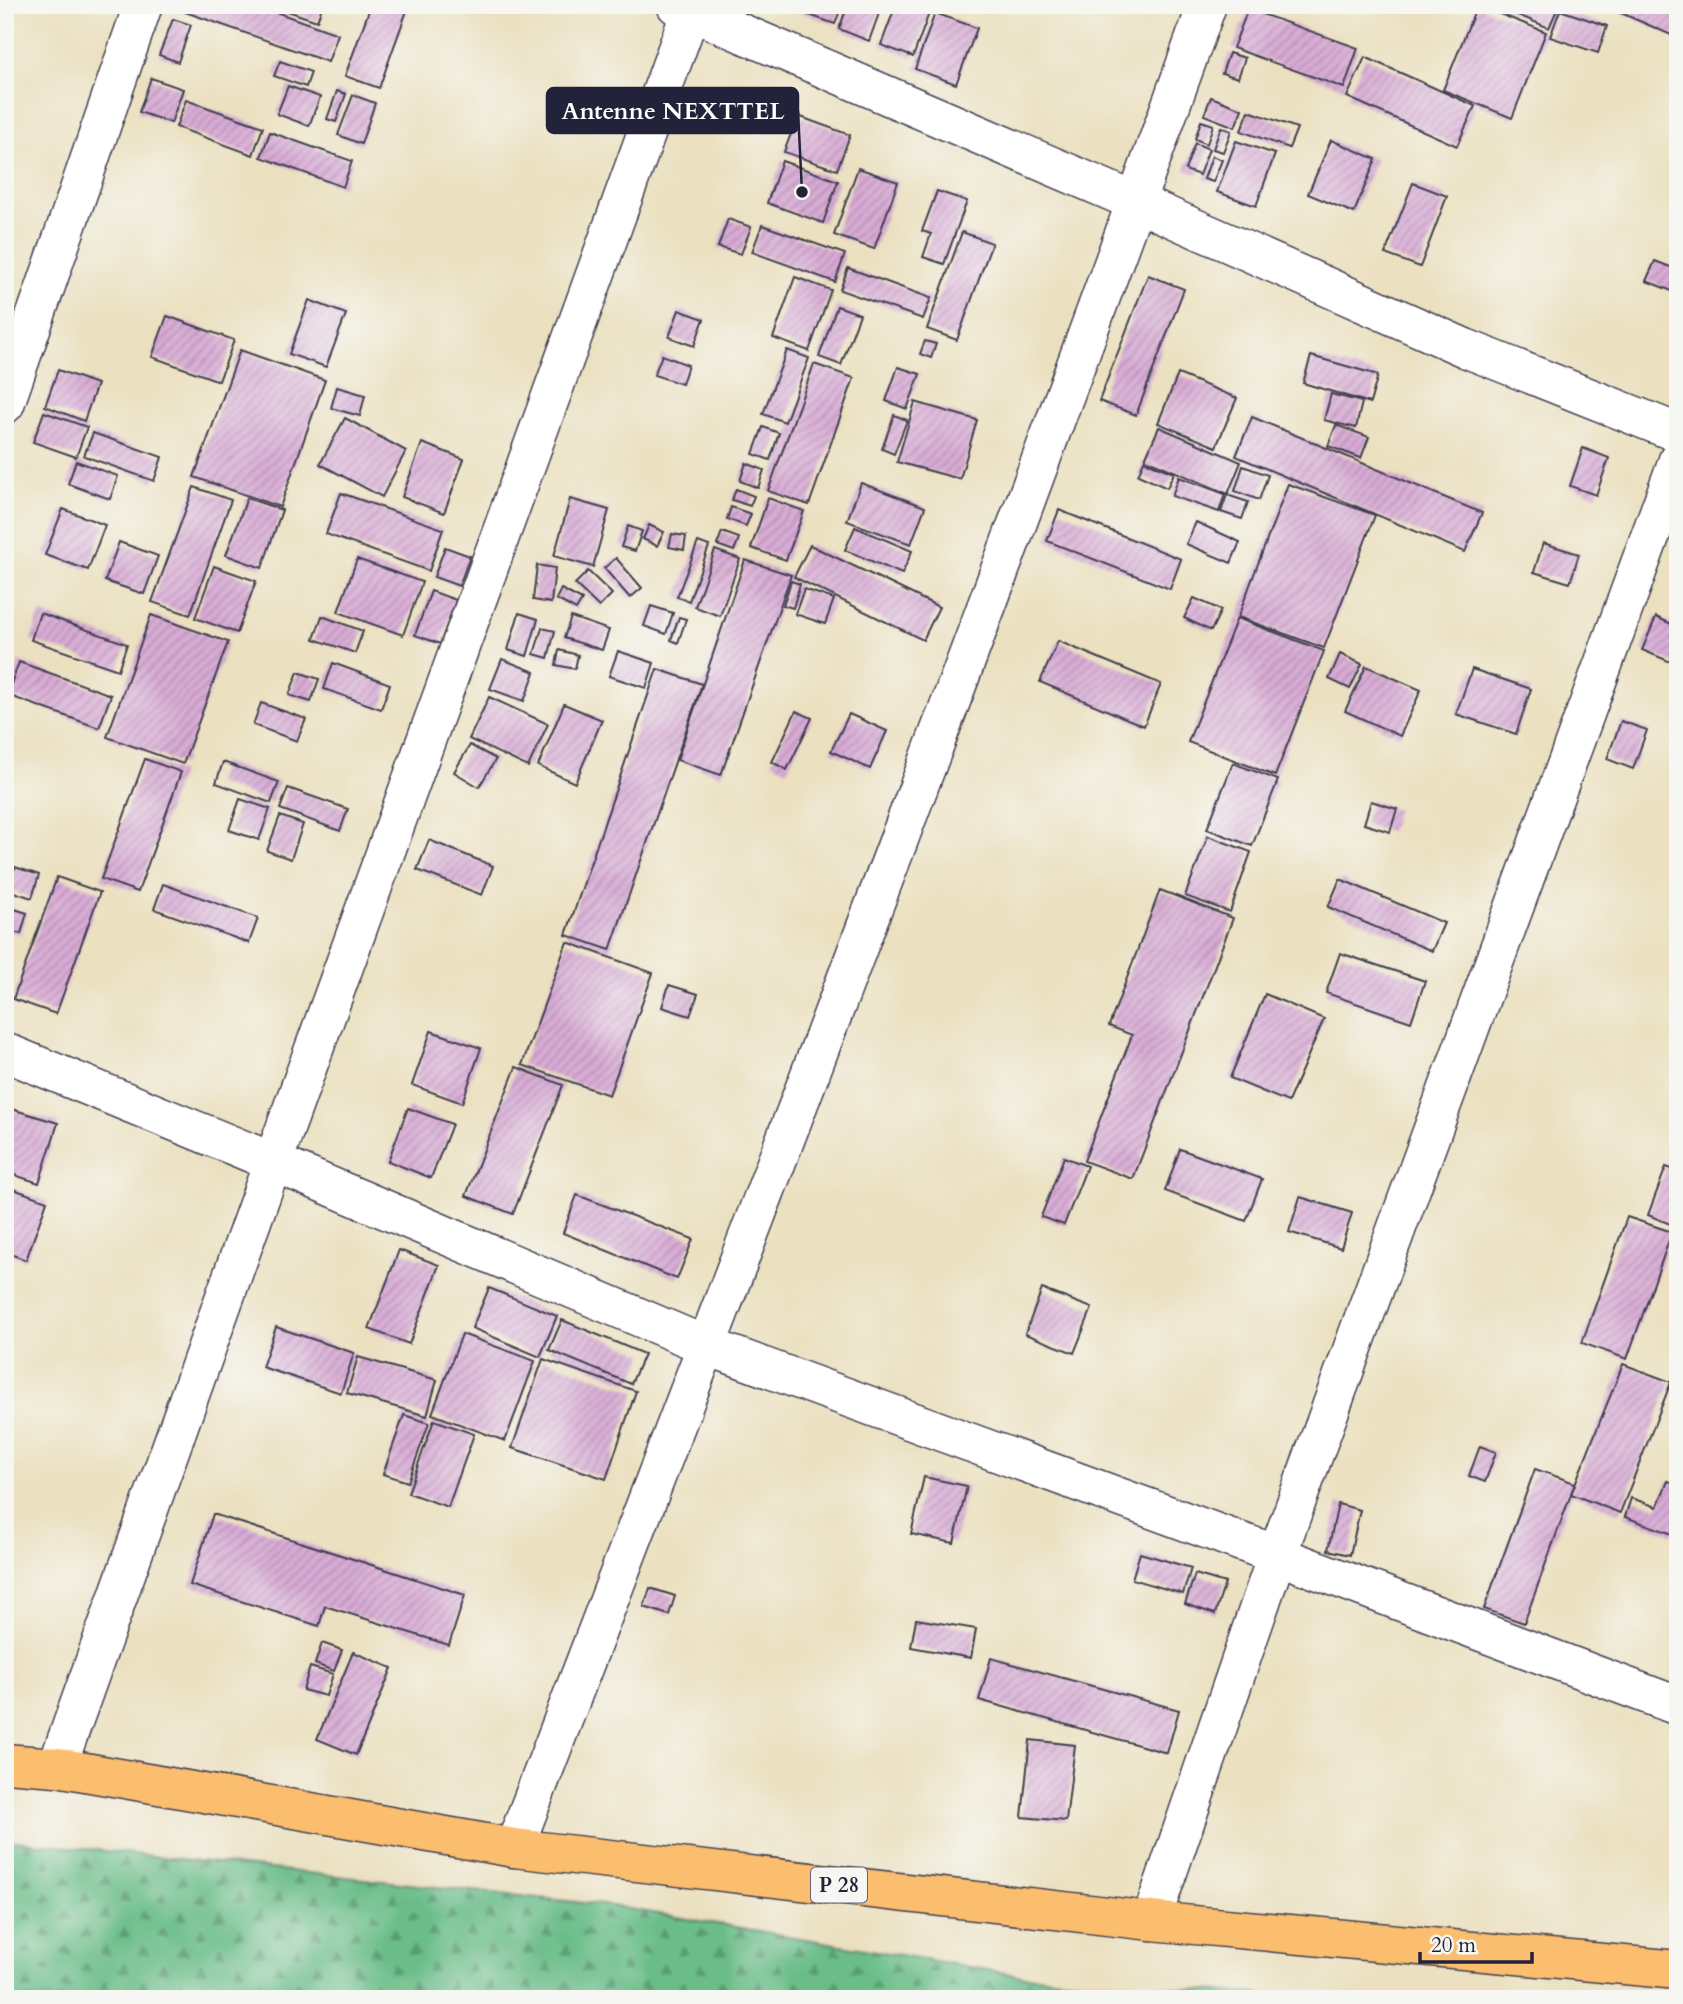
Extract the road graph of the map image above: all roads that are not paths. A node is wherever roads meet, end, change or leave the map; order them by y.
1 (144, 5) edge
2 (1207, 5) edge
3 (687, 7) edge
4 (1136, 202) junction
5 (5, 404) edge
6 (1678, 433) edge
7 (1678, 460) edge
8 (5, 1052) edge
9 (273, 1162) junction
10 (707, 1346) junction
11 (1277, 1555) junction
12 (1678, 1706) edge
13 (5, 1763) edge
14 (57, 1768) junction
15 (514, 1848) junction
16 (1151, 1921) junction
17 (1678, 1970) edge

1 - 5 street
2 - 4 street
3 - 4 street
3 - 9 street
4 - 6 street
4 - 10 street
7 - 11 street
8 - 9 street
9 - 10 street
9 - 14 street
10 - 11 street
10 - 15 street
11 - 12 street
11 - 16 street
13 - 14 main road, P 28
14 - 15 main road, P 28
15 - 16 main road, P 28
16 - 17 main road, P 28

